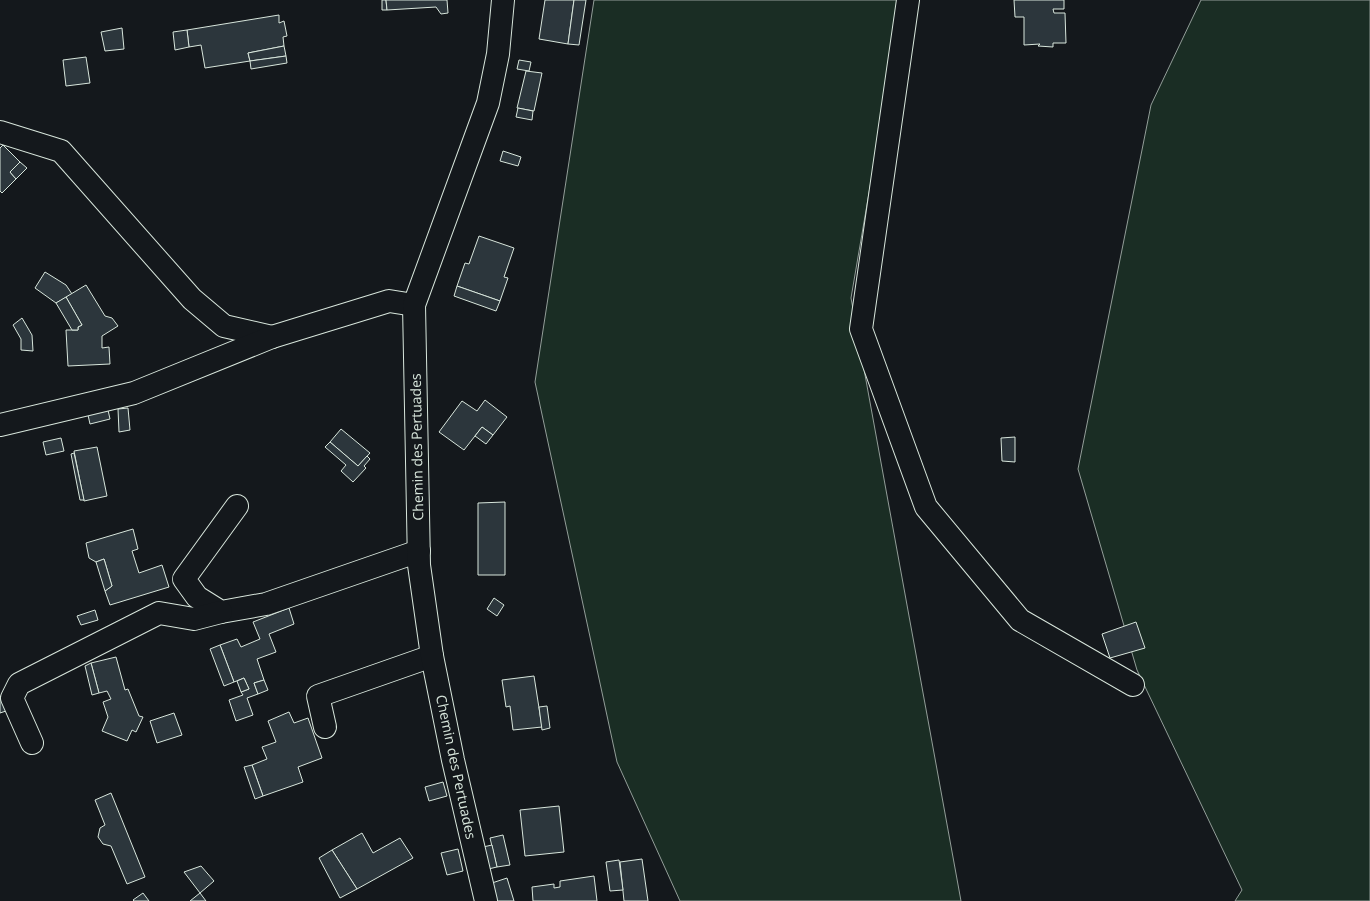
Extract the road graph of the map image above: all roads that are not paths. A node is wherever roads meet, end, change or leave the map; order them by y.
1 (503, 0) edge
2 (908, 0) edge
3 (0, 132) edge
4 (414, 305) junction
5 (272, 337) junction
6 (0, 425) edge
7 (236, 506) dead end
8 (419, 551) junction
9 (221, 612) junction
10 (432, 656) junction
11 (1133, 685) dead end
12 (326, 727) dead end
13 (32, 743) dead end
14 (486, 901) edge

1 - 4 street, Chemin des Pertuades
2 - 11 street
3 - 5 street
4 - 5 street
4 - 8 street, Chemin des Pertuades
5 - 6 street
7 - 9 street
8 - 9 street
8 - 10 street, Chemin des Pertuades
9 - 13 street
10 - 12 street
10 - 14 street, Chemin des Pertuades

